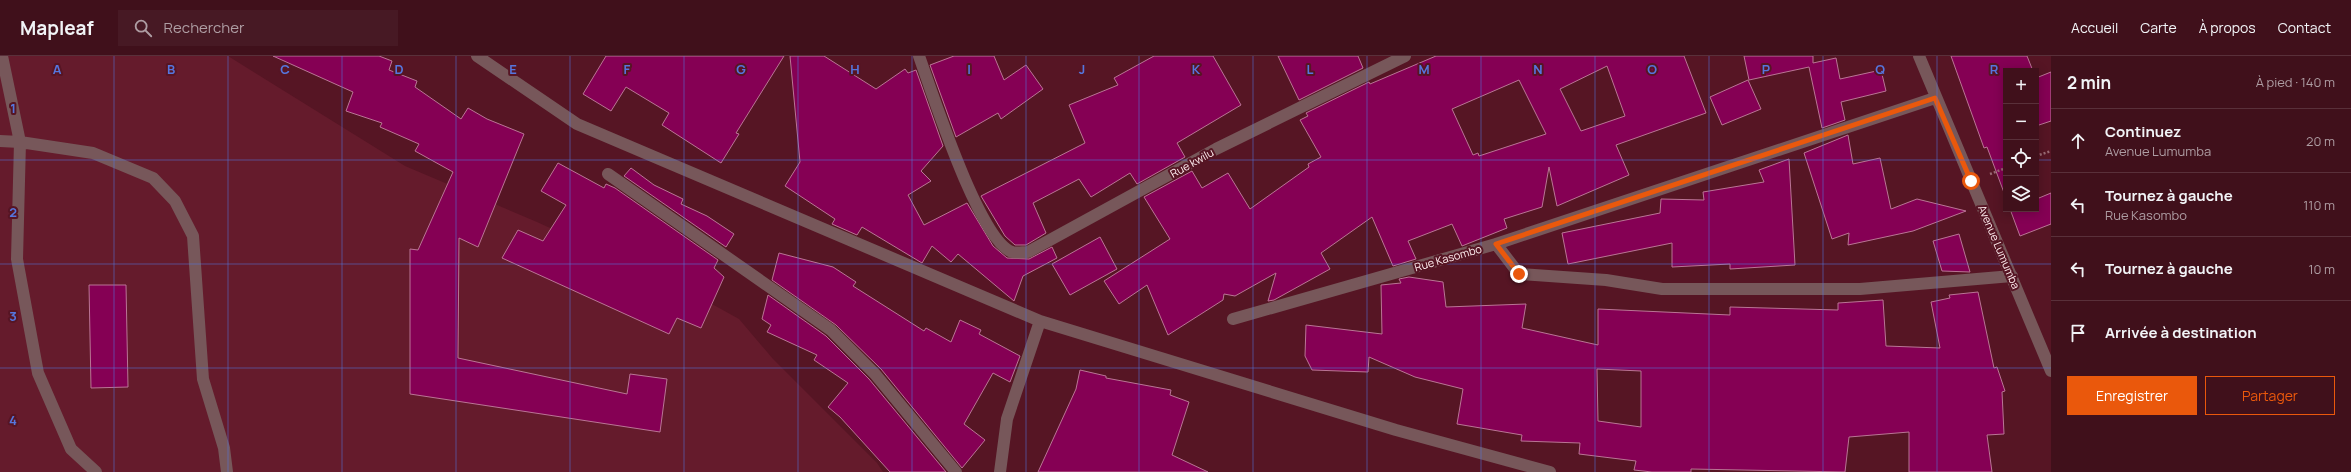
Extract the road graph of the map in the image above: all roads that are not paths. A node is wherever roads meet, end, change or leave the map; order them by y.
1 (2, 56) edge
2 (477, 56) edge
3 (919, 56) edge
4 (1405, 56) edge
5 (1919, 56) edge
6 (1935, 98) junction
7 (0, 141) edge
8 (20, 142) junction
9 (608, 174) dead end
10 (1496, 244) junction
11 (2012, 276) junction
12 (1233, 320) dead end
13 (1040, 321) junction
14 (2051, 371) edge
15 (96, 472) edge
16 (227, 472) edge
17 (956, 472) edge
18 (1000, 472) edge
19 (1550, 472) edge

1 - 8 street
2 - 13 street
3 - 4 street, Rue kwilu
5 - 6 street, Avenue Lumumba
6 - 10 street, Rue Kasombo
6 - 11 street, Avenue Lumumba
7 - 8 street
8 - 15 street
8 - 16 street
9 - 17 street
10 - 11 street
10 - 12 street, Rue Kasombo
11 - 14 street, Avenue Lumumba
13 - 18 street
13 - 19 street

